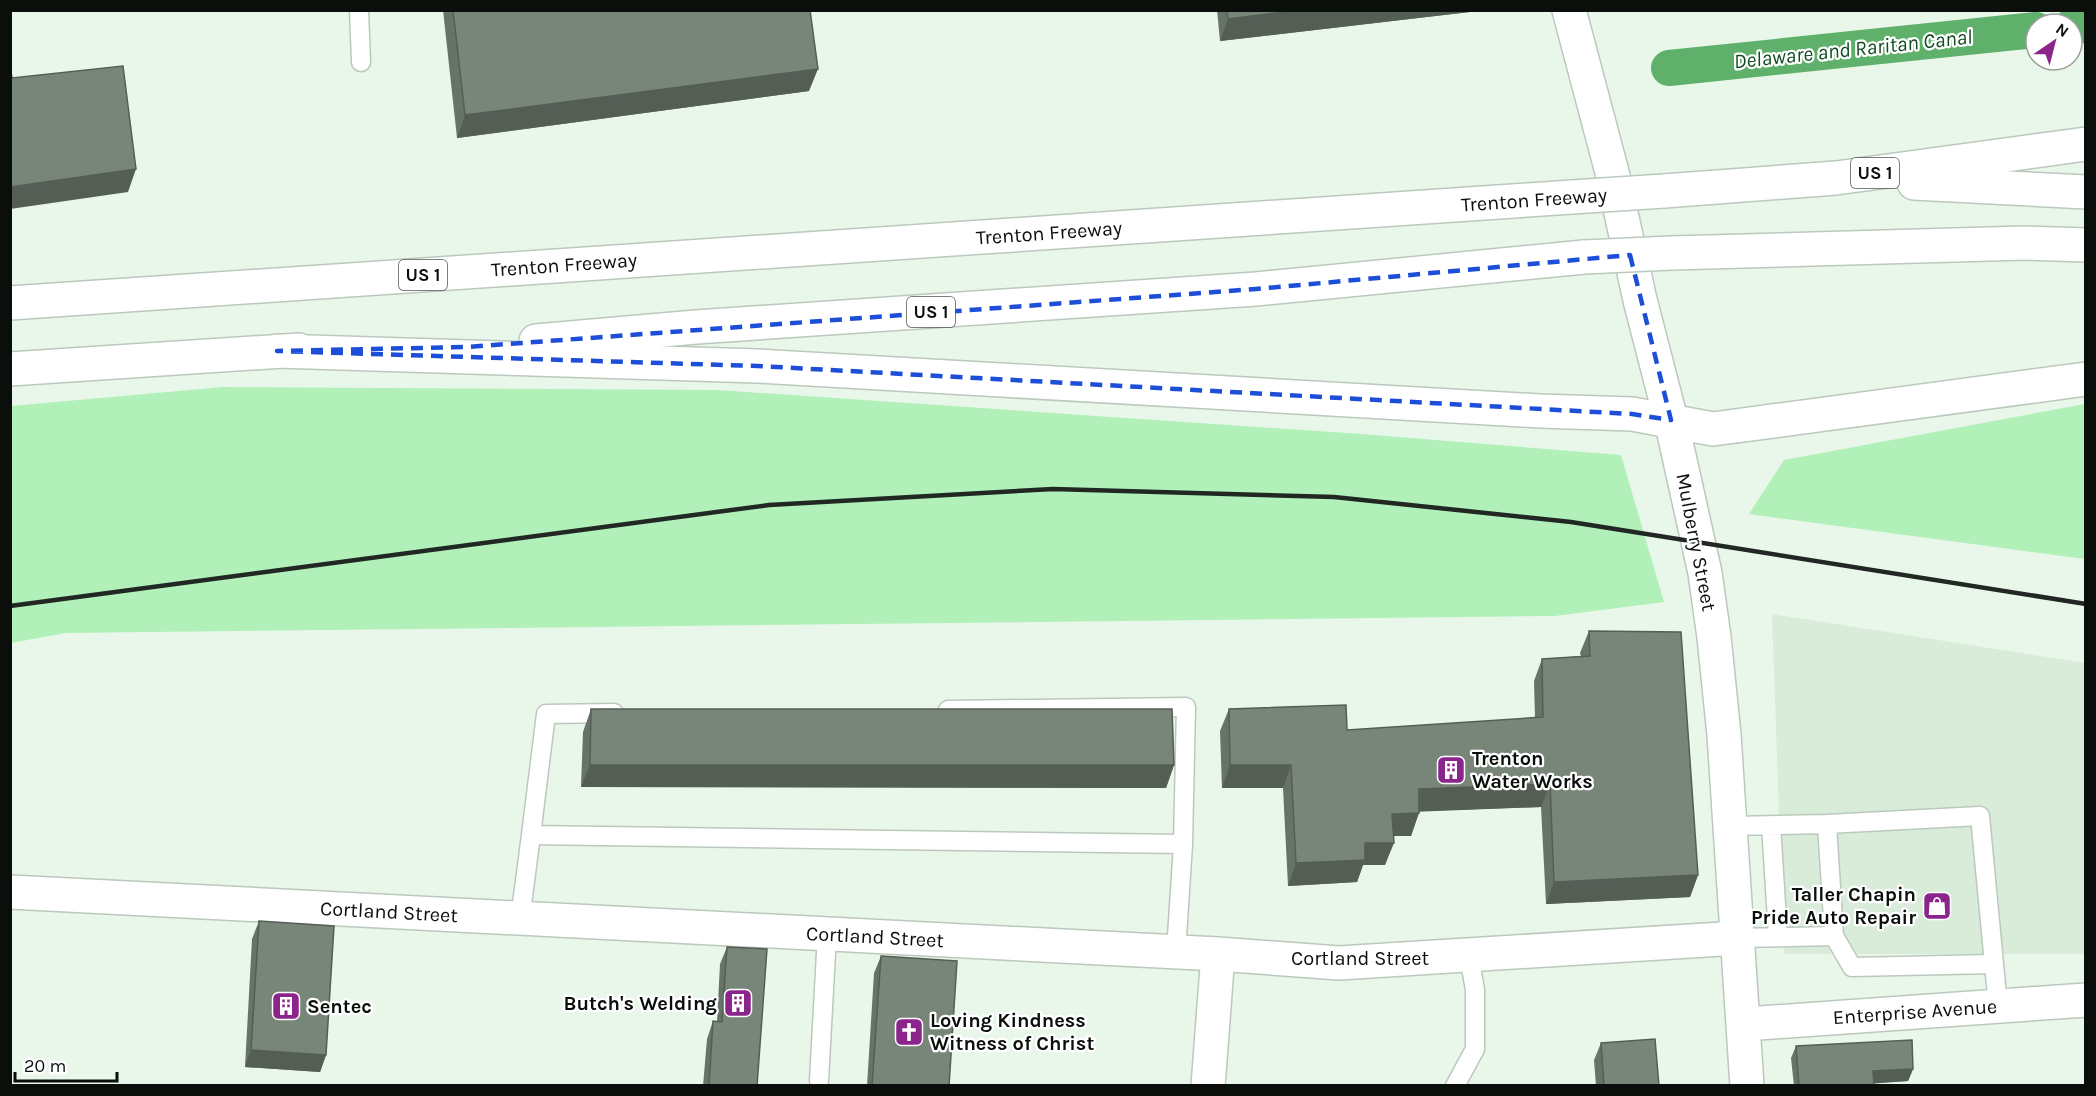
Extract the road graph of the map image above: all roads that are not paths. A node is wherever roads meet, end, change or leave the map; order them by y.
1 (359, 10) edge
2 (1569, 10) edge
3 (362, 62) dead end
4 (2085, 144) edge
5 (1836, 178) junction
6 (2085, 192) edge
7 (2085, 245) edge
8 (14, 302) edge
9 (278, 351) junction
10 (10, 369) edge
11 (2085, 379) edge
12 (1671, 420) junction
13 (925, 710) edge
14 (629, 713) edge
15 (1827, 824) junction
16 (1771, 825) junction
17 (1730, 826) junction
18 (531, 835) junction
19 (1183, 844) junction
20 (10, 892) edge
21 (520, 919) junction
22 (827, 934) junction
23 (1778, 936) junction
24 (1834, 936) junction
25 (1738, 938) junction
26 (1176, 952) junction
27 (1218, 954) junction
28 (1468, 956) junction
29 (1994, 964) junction
30 (2085, 1000) edge
31 (1998, 1006) junction
32 (1744, 1024) junction
33 (819, 1081) dead end
34 (1208, 1086) edge
35 (1455, 1086) edge
36 (1747, 1086) edge

1 - 3 lane
2 - 12 main road, Mulberry Street
4 - 5 main road, Trenton Freeway / US 1
5 - 6 main road
5 - 8 main road, Trenton Freeway / US 1, bridge
7 - 9 main road, US 1, bridge
9 - 10 main road, US 1
9 - 12 main road
11 - 12 main road
12 - 17 main road, Mulberry Street
13 - 19 lane
14 - 18 lane
15 - 16 lane
15 - 24 lane
15 - 29 lane
16 - 17 lane
16 - 23 lane
17 - 25 main road, Mulberry Street
18 - 19 lane
18 - 21 lane
19 - 26 lane
20 - 21 main road, Cortland Street
21 - 22 main road, Cortland Street
22 - 26 main road, Cortland Street
22 - 33 lane
23 - 24 lane
23 - 25 lane
24 - 29 lane
25 - 28 main road, Cortland Street
25 - 32 main road, Mulberry Street
26 - 27 main road, Cortland Street
27 - 28 main road, Cortland Street
27 - 34 main road
28 - 35 lane
29 - 31 lane
30 - 31 main road, Enterprise Avenue
31 - 32 main road, Enterprise Avenue
32 - 36 main road, Mulberry Street

